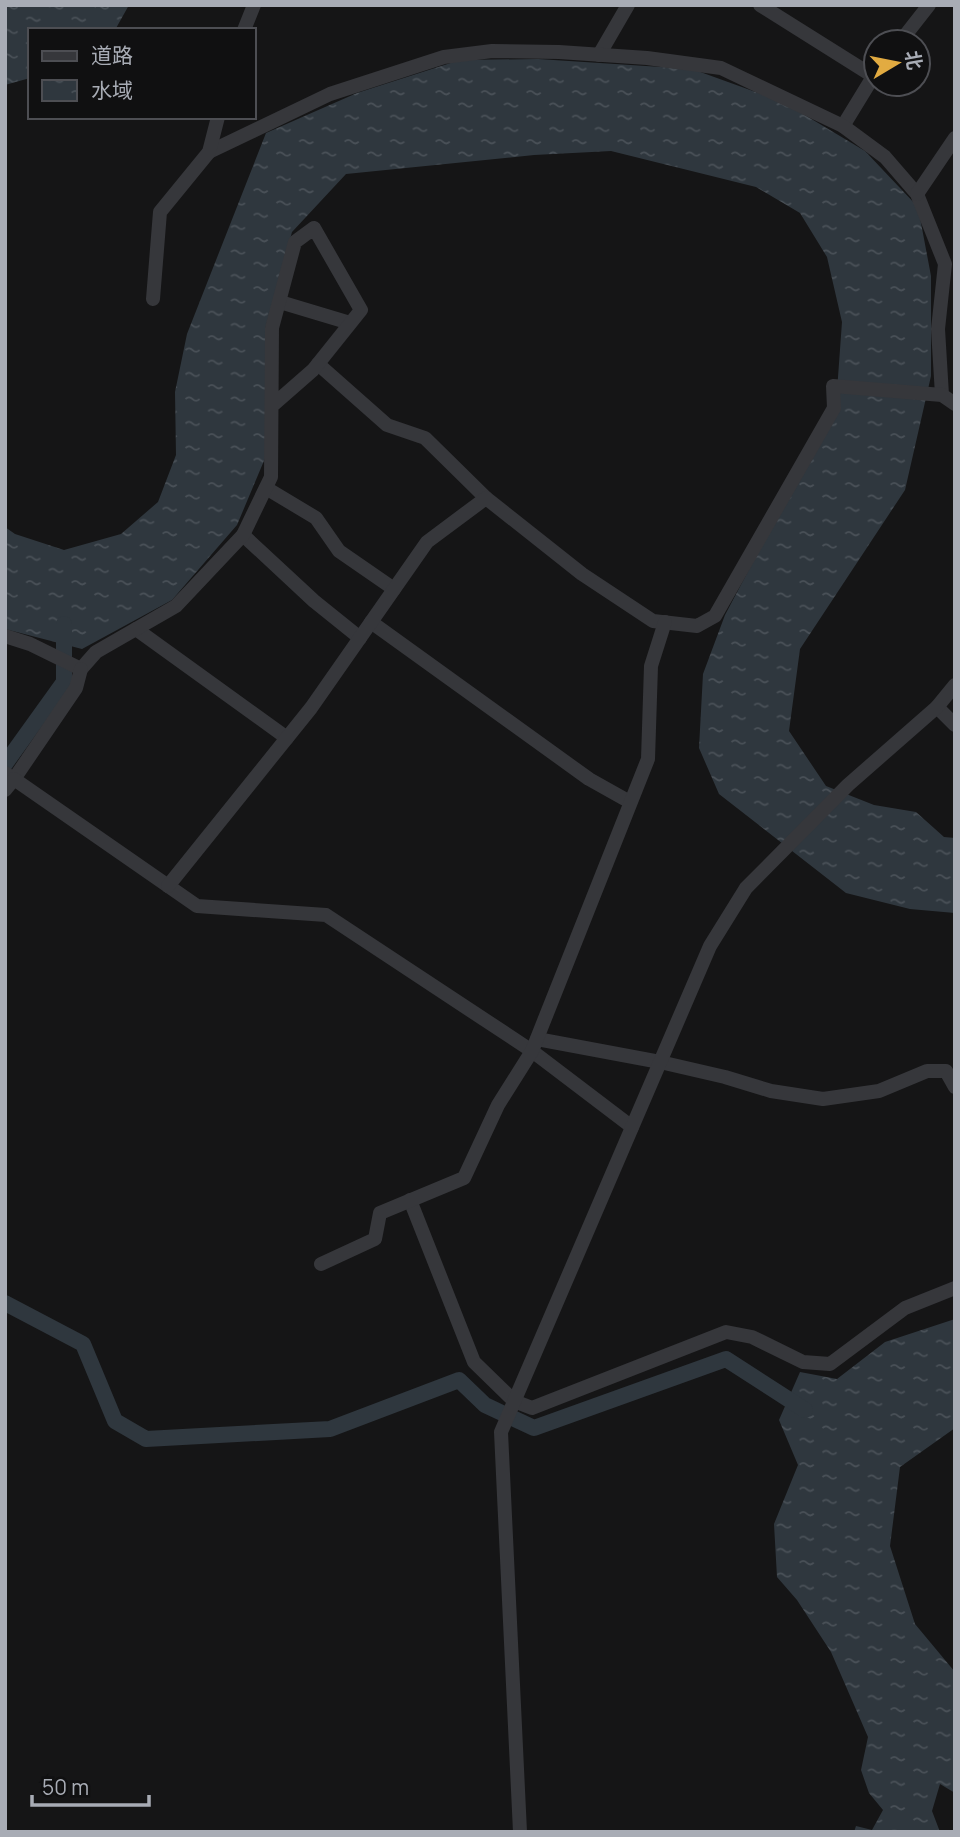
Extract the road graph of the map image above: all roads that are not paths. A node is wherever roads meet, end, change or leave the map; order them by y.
1 (254, 5) edge
2 (628, 5) edge
3 (760, 5) edge
4 (929, 5) edge
5 (245, 28) edge
6 (911, 28) edge
7 (599, 55) junction
8 (862, 66) edge
9 (862, 95) edge
10 (217, 119) edge
11 (843, 126) junction
12 (955, 138) edge
13 (209, 152) junction
14 (917, 194) junction
15 (153, 299) dead end
16 (280, 302) junction
17 (350, 323) junction
18 (318, 364) junction
19 (936, 395) junction
20 (955, 404) edge
21 (273, 405) junction
22 (266, 488) junction
23 (486, 498) junction
24 (243, 535) junction
25 (394, 589) junction
26 (371, 622) junction
27 (665, 622) junction
28 (136, 629) junction
29 (5, 636) edge
30 (360, 638) junction
31 (81, 668) junction
32 (955, 685) edge
33 (937, 707) junction
34 (955, 725) edge
35 (287, 738) junction
36 (8, 781) edge
37 (630, 802) junction
38 (168, 886) junction
39 (535, 1045) junction
40 (660, 1062) junction
41 (955, 1087) edge
42 (632, 1127) junction
43 (410, 1200) junction
44 (321, 1264) dead end
45 (955, 1287) edge
46 (514, 1401) junction
47 (520, 1832) edge

1 - 5 street
2 - 7 street
3 - 8 street
4 - 6 street
7 - 11 street
7 - 13 street
9 - 11 street
10 - 13 street
11 - 14 street
12 - 14 street
13 - 15 street
14 - 19 street
16 - 17 street
16 - 17 street
16 - 21 street
17 - 18 street
18 - 21 street
18 - 23 street
19 - 20 street
19 - 27 street
21 - 22 street
22 - 24 street
22 - 25 street
23 - 25 street
23 - 27 street
24 - 28 street
24 - 30 street
25 - 26 street
26 - 30 street
26 - 37 street
27 - 37 street
28 - 31 street
28 - 35 street
29 - 31 street
30 - 35 street
31 - 36 street
32 - 33 street
33 - 34 street
33 - 40 street
35 - 38 street
36 - 38 street
37 - 39 street
38 - 39 street
39 - 40 street
39 - 42 street
39 - 43 street
40 - 41 street
40 - 42 street
42 - 46 street
43 - 44 street
43 - 46 street
45 - 46 street
46 - 47 street

